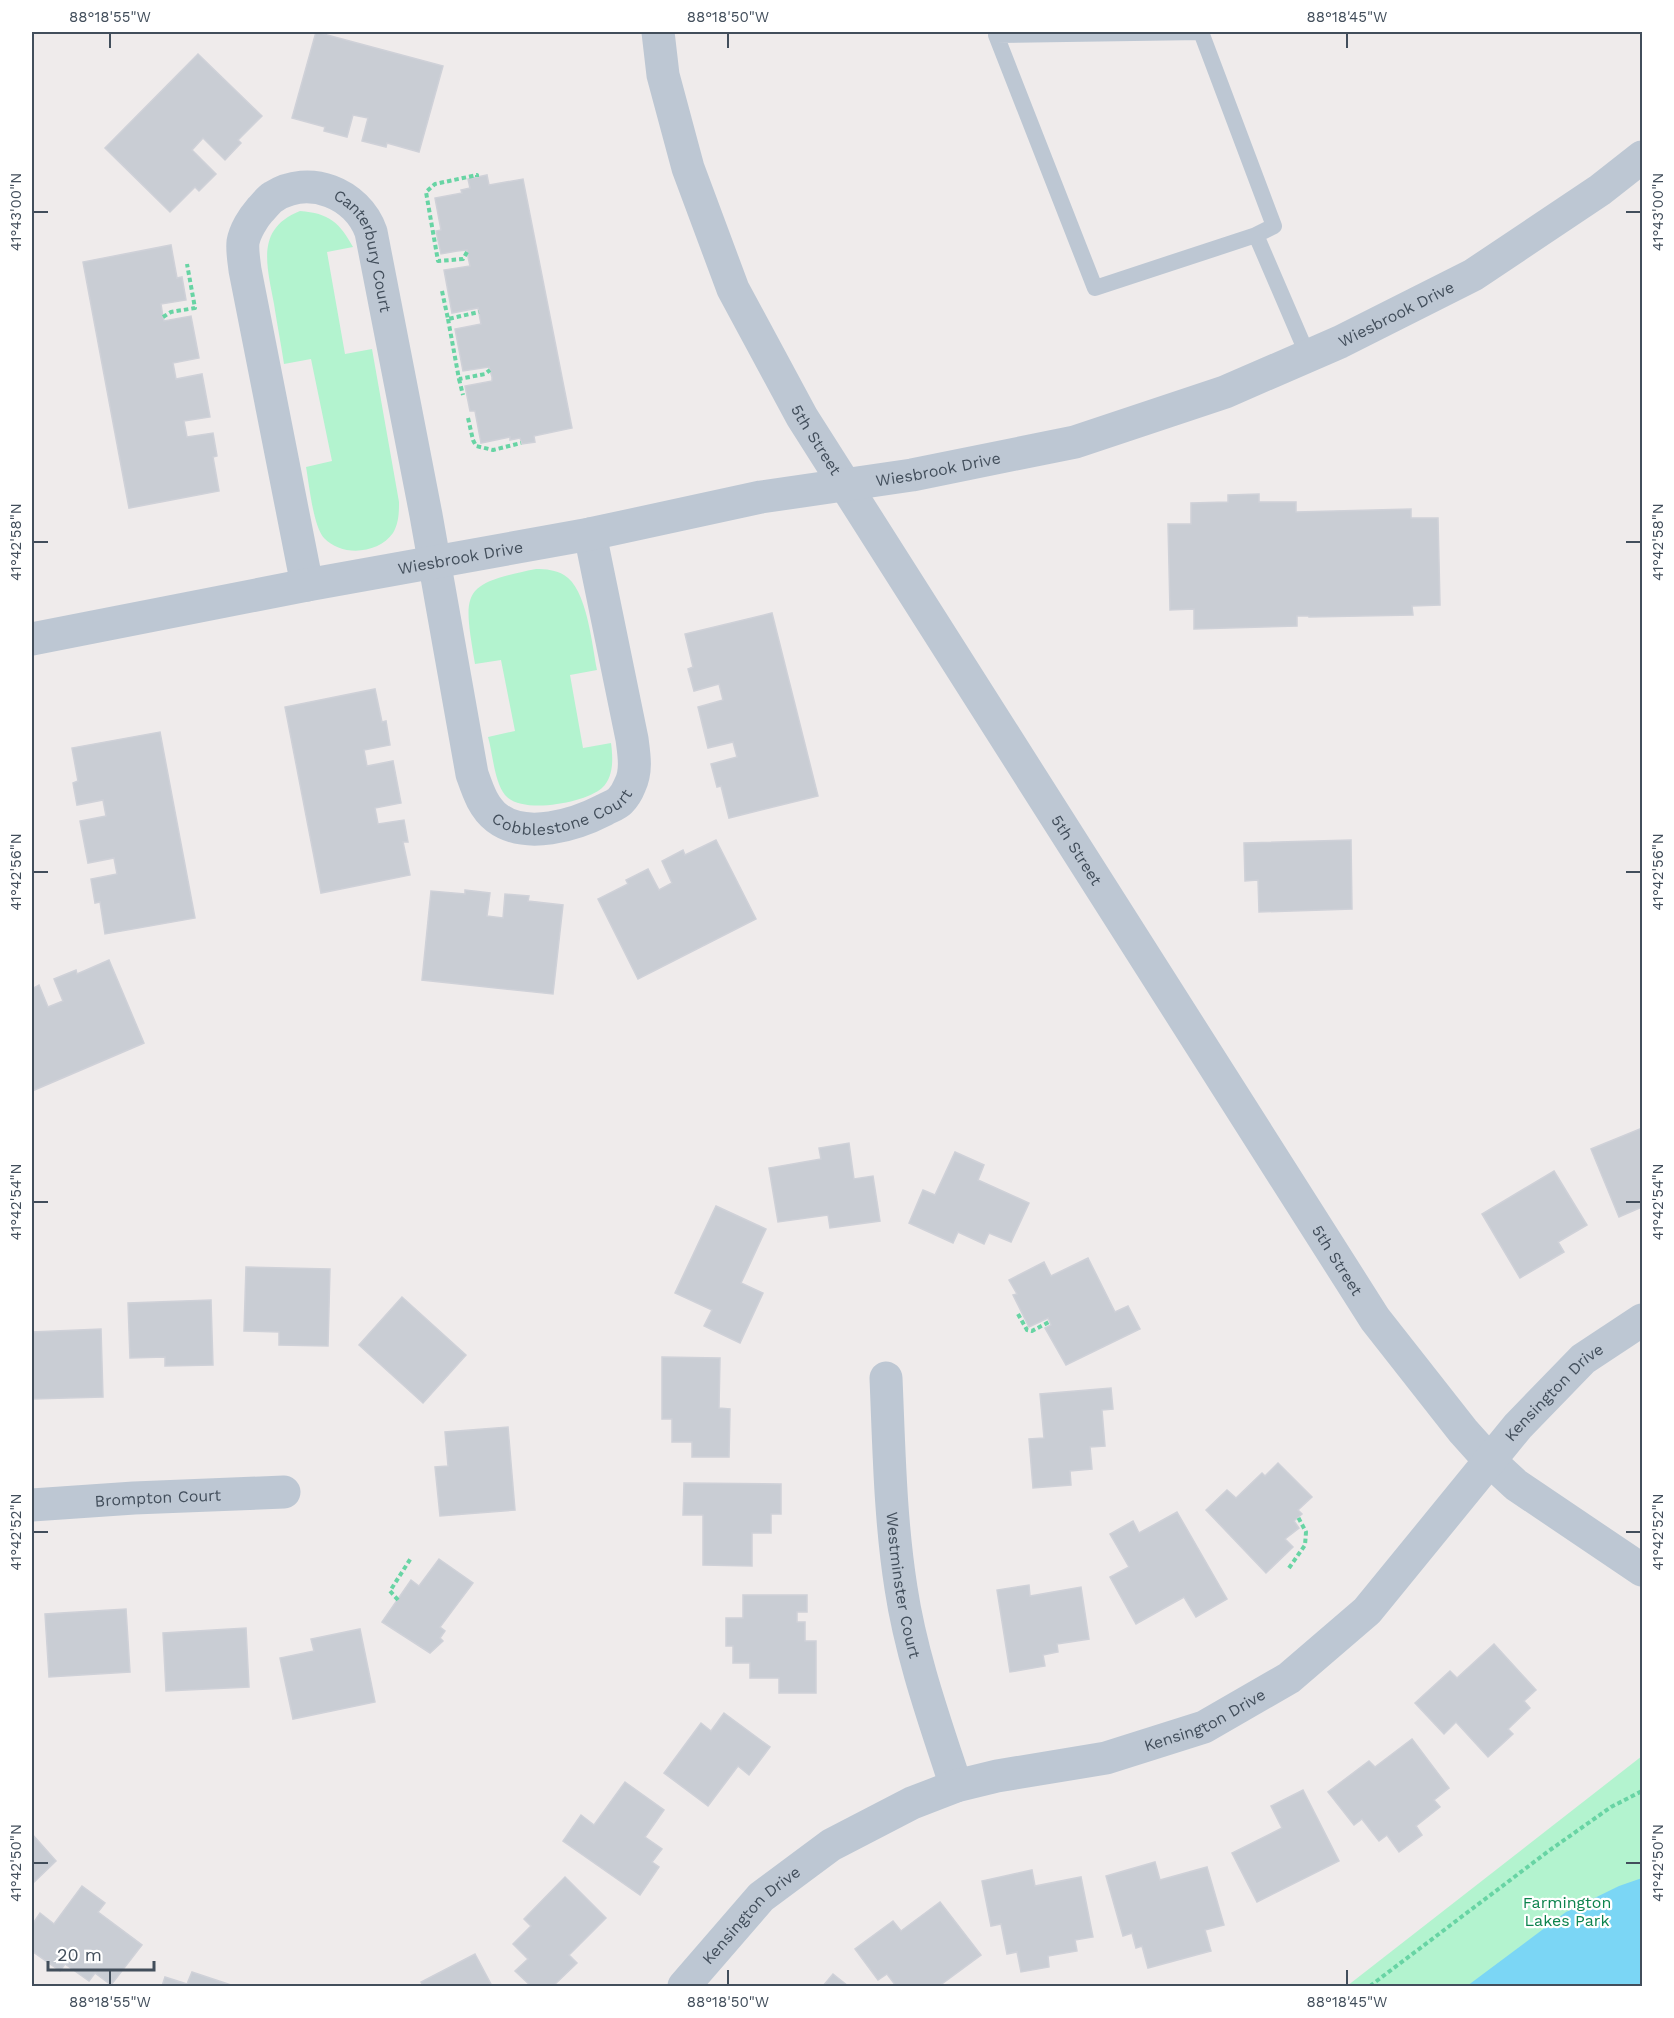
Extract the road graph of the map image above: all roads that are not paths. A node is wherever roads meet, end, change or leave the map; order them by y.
1 (658, 32) edge
2 (1201, 32) edge
3 (1642, 157) edge
4 (1256, 235) junction
5 (1308, 356) junction
6 (845, 485) junction
7 (590, 534) junction
8 (434, 562) junction
9 (307, 585) junction
10 (32, 639) edge
11 (1642, 1320) edge
12 (886, 1378) dead end
13 (1489, 1460) junction
14 (284, 1492) dead end
15 (32, 1505) edge
16 (1642, 1570) edge
17 (956, 1786) junction
18 (684, 1986) edge

1 - 6 street, 5th Street
2 - 4 lane
2 - 4 lane
3 - 5 street, Wiesbrook Drive
4 - 5 lane
5 - 6 street, Wiesbrook Drive
6 - 7 street, Wiesbrook Drive
6 - 13 street, 5th Street
7 - 8 street, Wiesbrook Drive
7 - 8 street, Cobblestone Court
8 - 9 street, Wiesbrook Drive
8 - 9 street, Canterbury Court
9 - 10 street, Wiesbrook Drive
11 - 13 street, Kensington Drive
12 - 17 street, Westminster Court
13 - 16 street, 5th Street
13 - 17 street, Kensington Drive
14 - 15 street, Brompton Court
17 - 18 street, Kensington Drive

